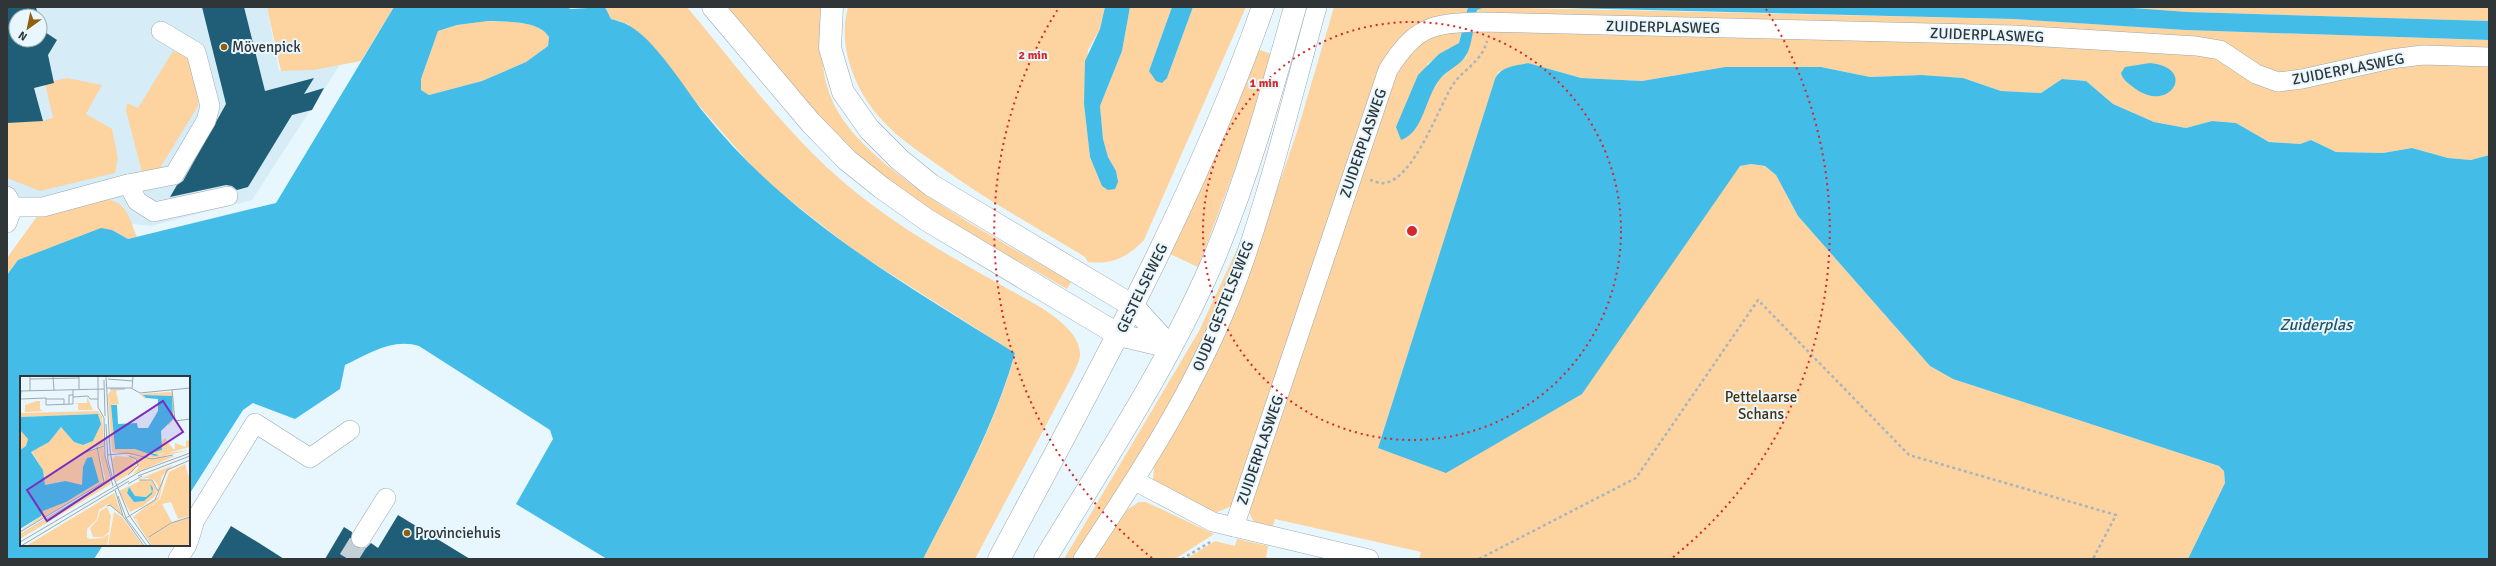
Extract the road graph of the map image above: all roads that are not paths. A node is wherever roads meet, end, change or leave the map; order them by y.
1 (713, 7) edge
2 (832, 7) edge
3 (1263, 7) edge
4 (1295, 7) edge
5 (1317, 7) edge
6 (161, 31) dead end
7 (2489, 57) edge
8 (128, 184) junction
9 (228, 196) dead end
10 (9, 209) edge
11 (1133, 306) junction
12 (1119, 335) junction
13 (1170, 347) junction
14 (350, 430) dead end
15 (1135, 481) junction
16 (386, 498) dead end
17 (1234, 527) junction
18 (190, 537) edge
19 (361, 538) tunnel mouth
20 (186, 546) edge
21 (178, 559) edge
22 (999, 559) edge
23 (1045, 559) edge
24 (1083, 559) edge
25 (1368, 559) edge

1 - 12 main road
2 - 11 main road
3 - 11 main road, GESTELSEWEG
4 - 13 main road
5 - 15 street, OUDE GESTELSEWEG
6 - 8 street
7 - 17 street, ZUIDERPLASWEG
8 - 9 street
8 - 10 street
11 - 12 main road, GESTELSEWEG
11 - 13 main road
12 - 13 main road
12 - 22 main road, GESTELSEWEG
13 - 23 main road
14 - 18 street
15 - 17 street
15 - 24 street, OUDE GESTELSEWEG
16 - 19 street
17 - 25 street
20 - 21 street

